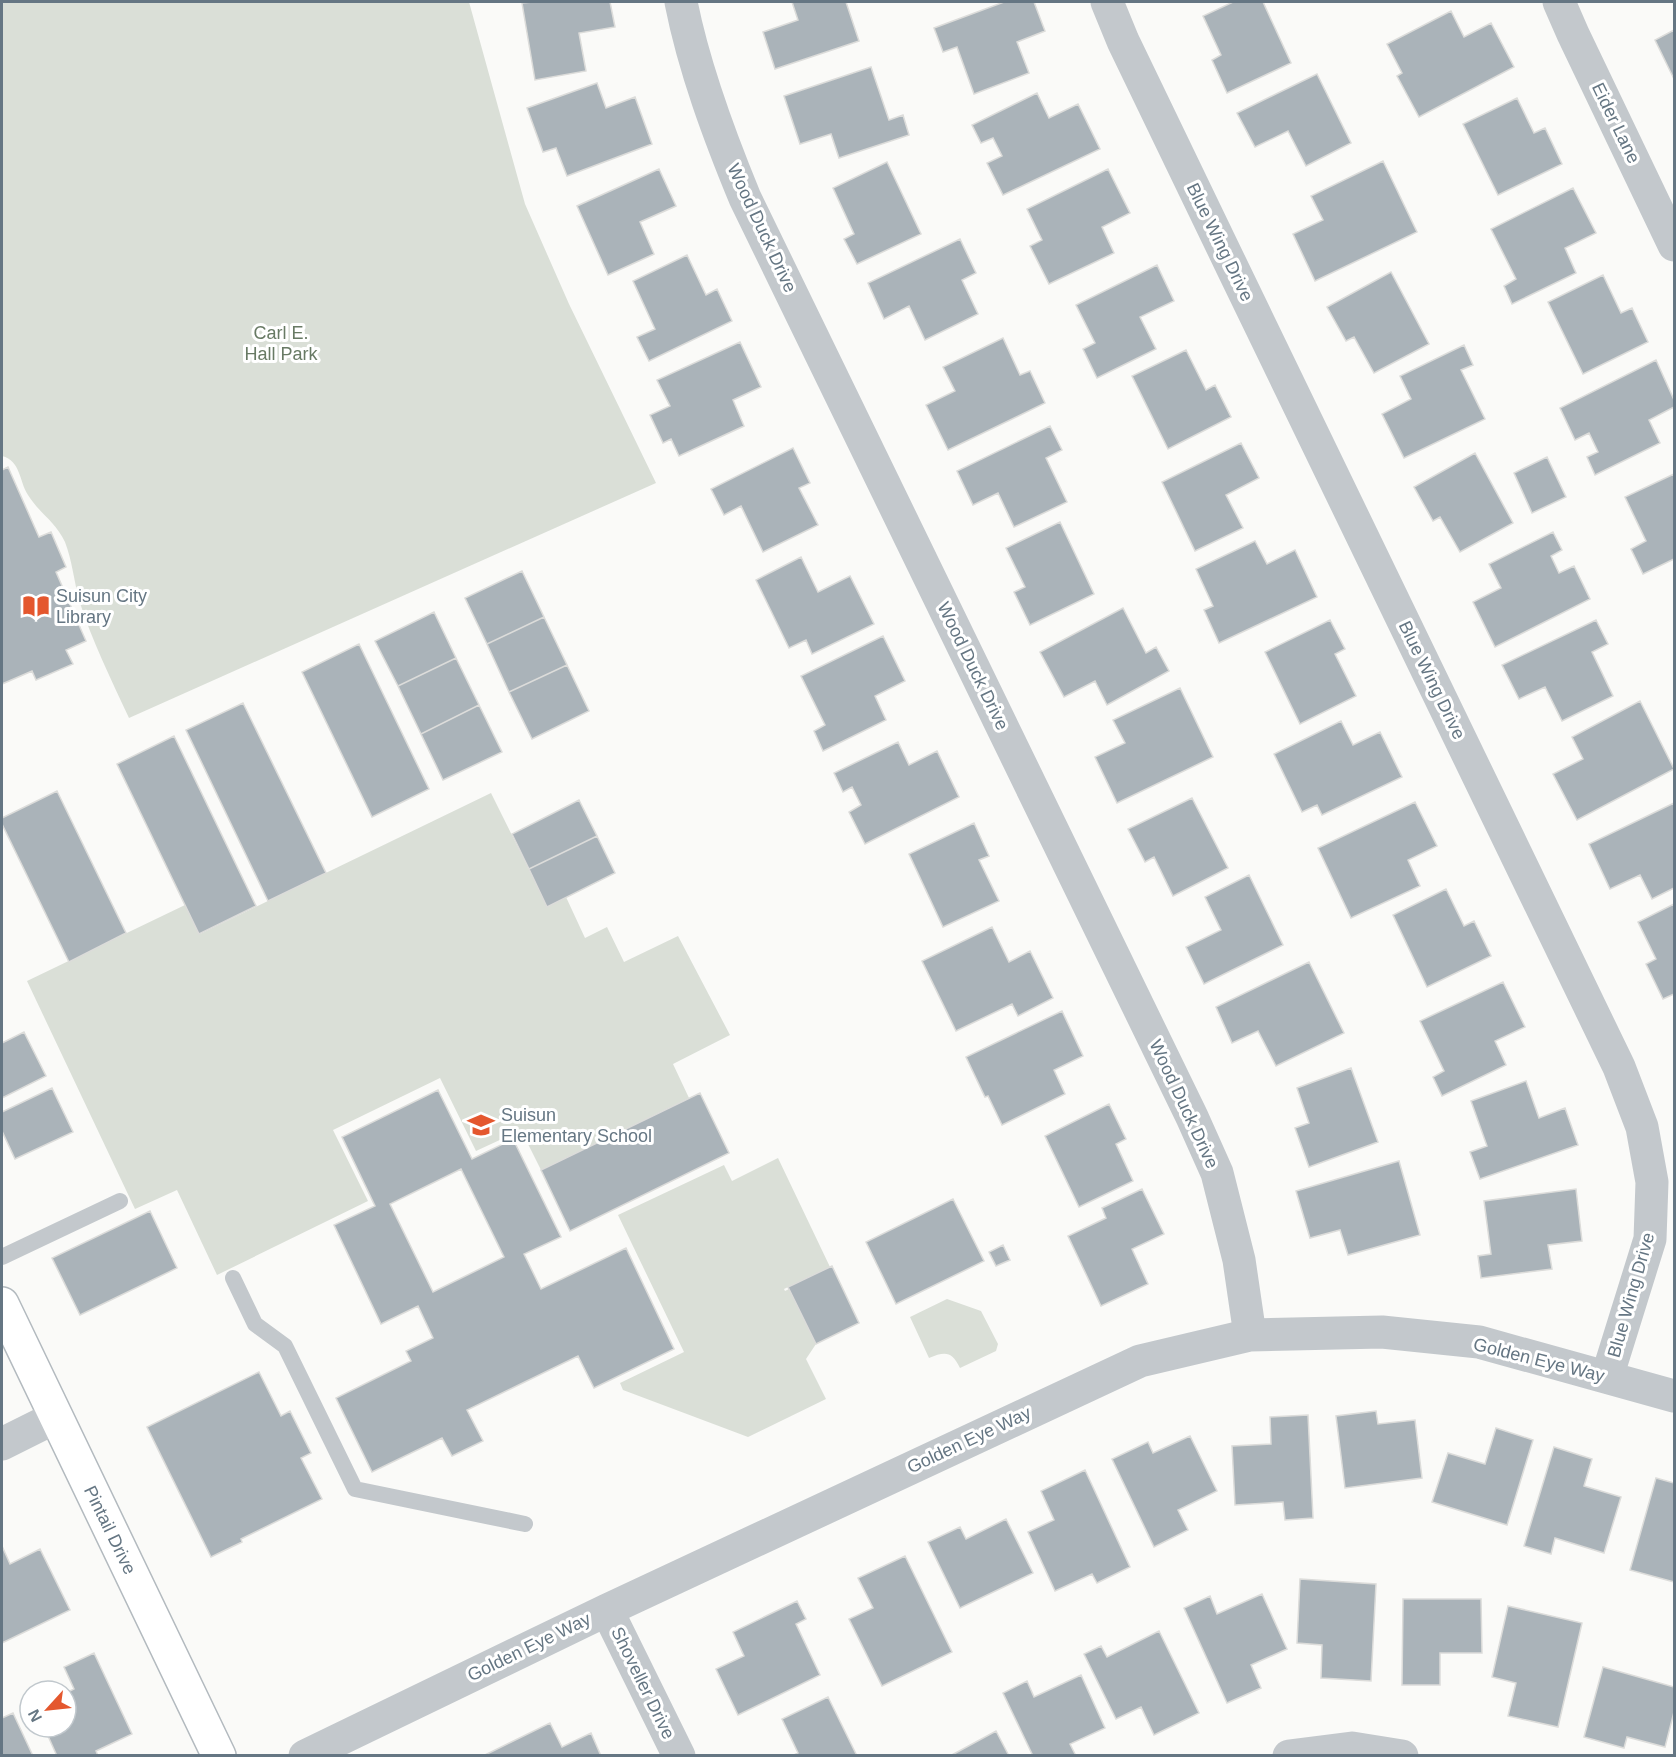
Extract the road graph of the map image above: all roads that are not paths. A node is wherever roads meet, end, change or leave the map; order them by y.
1 (681, 2) edge
2 (1107, 2) edge
3 (1559, 2) edge
4 (1674, 245) edge
5 (120, 1201) dead end
6 (2, 1257) edge
7 (233, 1278) dead end
8 (2, 1304) edge
9 (1250, 1335) junction
10 (1607, 1377) junction
11 (1674, 1396) edge
12 (56, 1417) junction
13 (2, 1444) edge
14 (525, 1524) dead end
15 (607, 1610) junction
16 (219, 1755) edge
17 (305, 1755) edge
18 (679, 1755) edge
19 (1289, 1755) edge
20 (1401, 1755) edge

1 - 9 street, Wood Duck Drive
2 - 10 street, Blue Wing Drive
3 - 4 street, Eider Lane
5 - 6 lane
7 - 14 lane
8 - 12 street, Pintail Drive
9 - 10 street, Golden Eye Way
9 - 15 street, Golden Eye Way
10 - 11 street, Golden Eye Way
12 - 13 street
12 - 16 street, Pintail Drive
15 - 17 street, Golden Eye Way
15 - 18 street, Shoveller Drive
19 - 20 street

